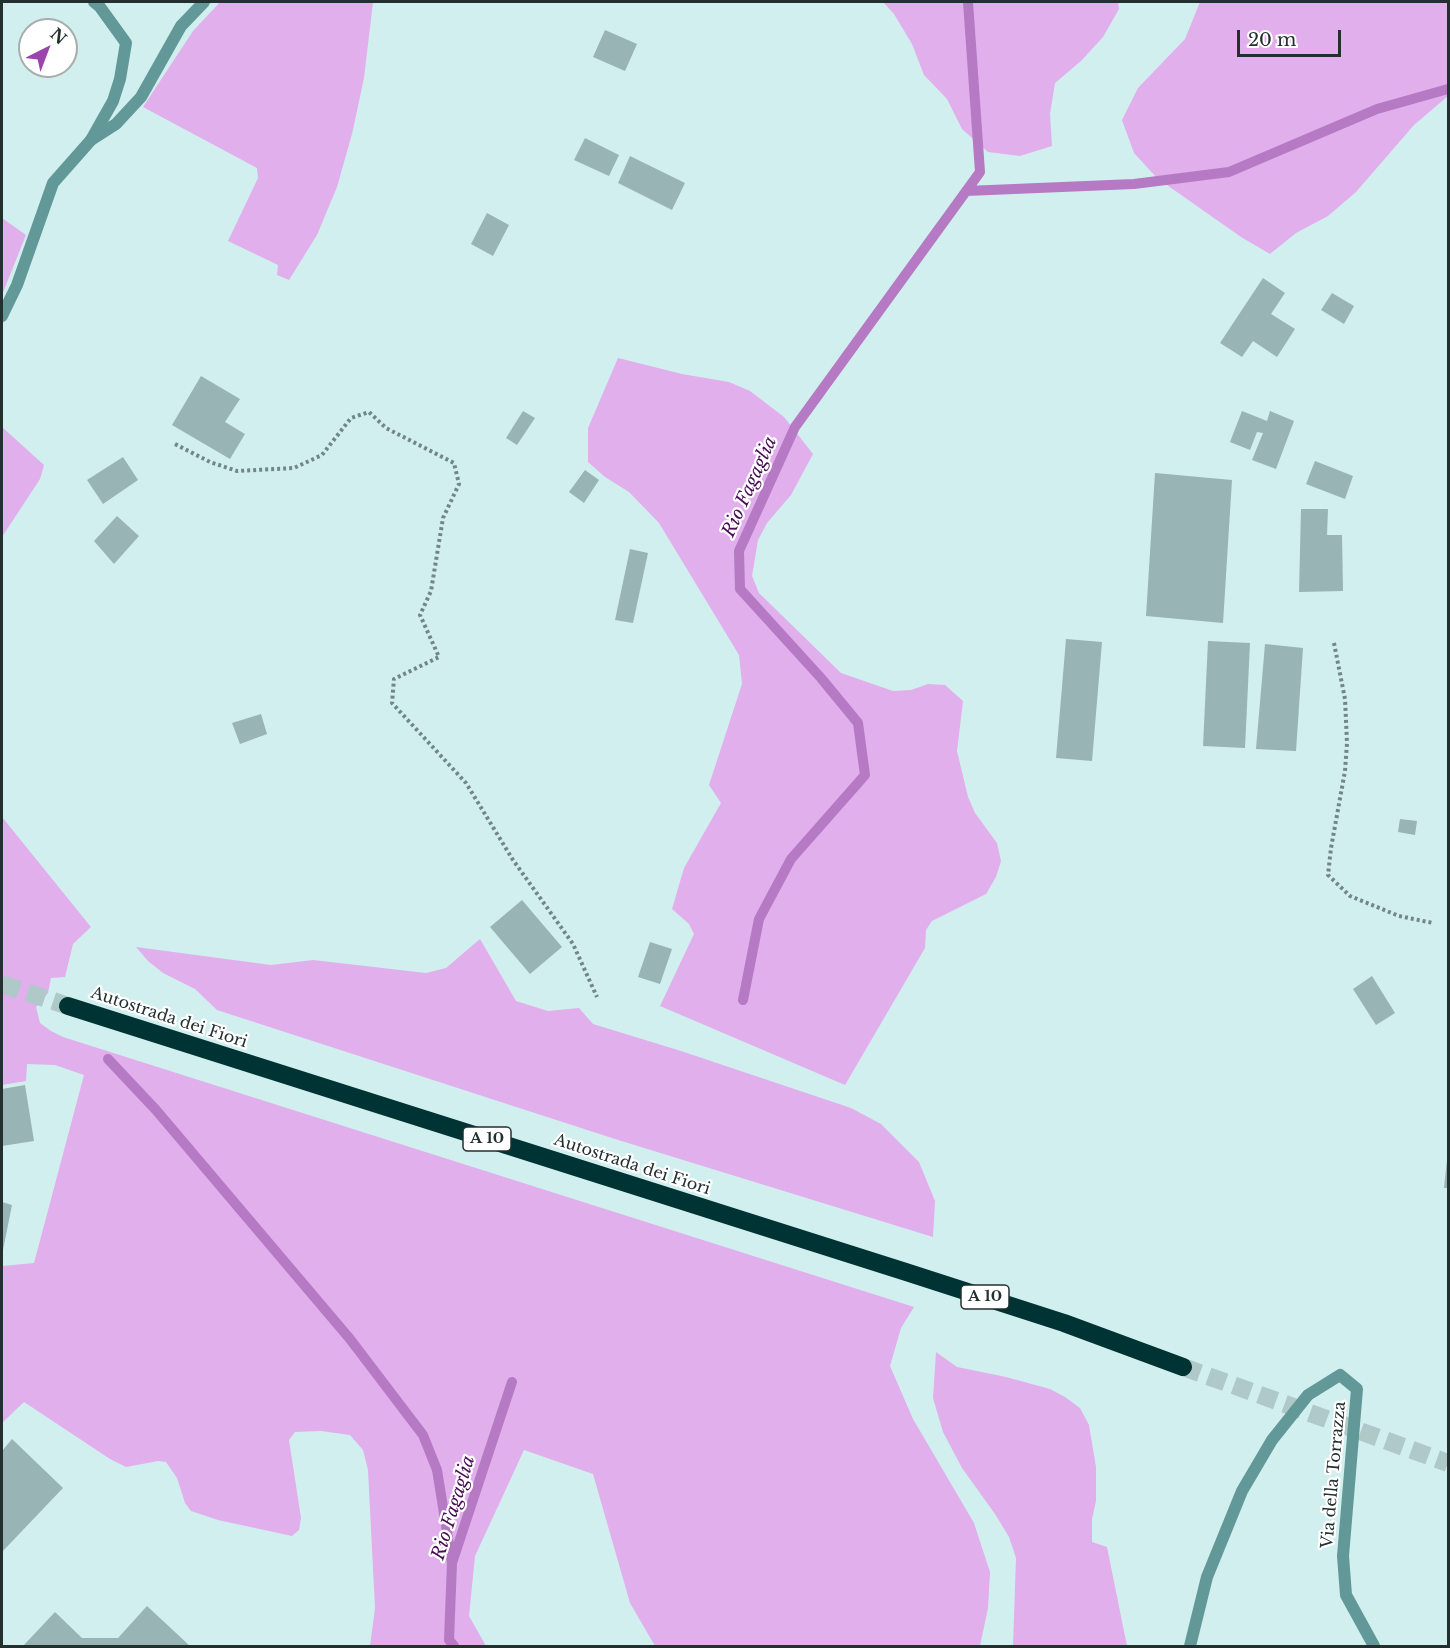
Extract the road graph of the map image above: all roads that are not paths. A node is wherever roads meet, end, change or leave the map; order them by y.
1 (94, 2) edge
2 (204, 2) edge
3 (91, 140) junction
4 (2, 316) edge
5 (68, 1006) tunnel mouth
6 (1183, 1367) tunnel mouth
7 (1190, 1647) edge
8 (1374, 1647) edge

1 - 3 street
2 - 3 street
3 - 4 street
5 - 6 highway, Autostrada dei Fiori / A 10
7 - 8 street, Via della Torrazza

